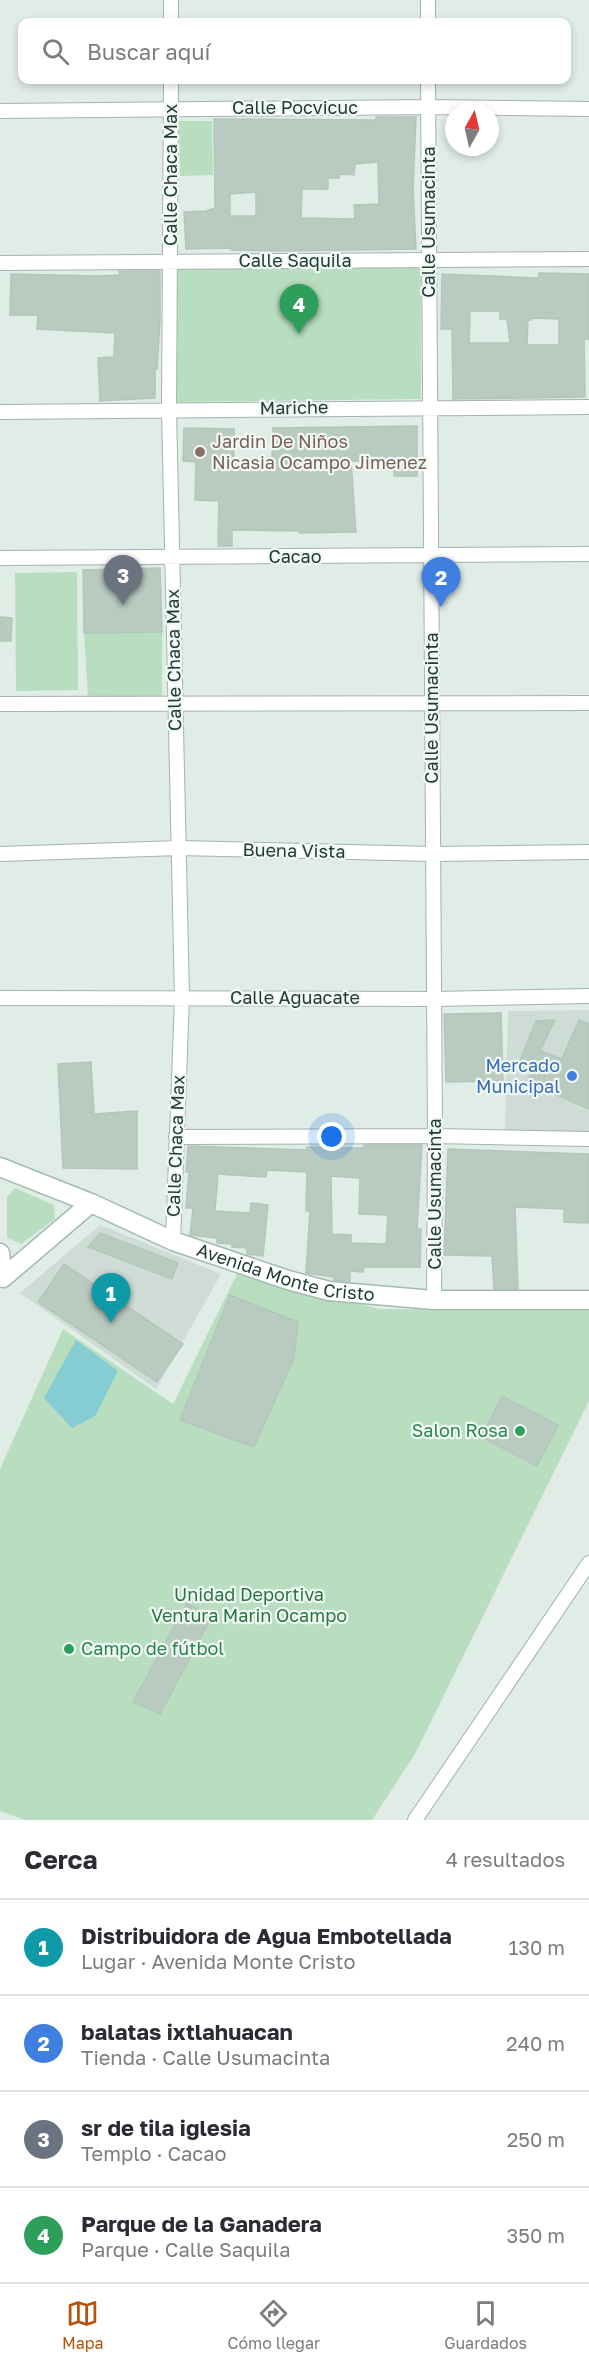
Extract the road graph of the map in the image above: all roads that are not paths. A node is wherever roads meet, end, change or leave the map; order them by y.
1 (171, 0) edge
2 (428, 0) edge
3 (171, 18) edge
4 (428, 18) edge
5 (171, 84) edge
6 (428, 84) edge
7 (428, 107) junction
8 (171, 109) junction
9 (589, 109) edge
10 (0, 111) edge
11 (589, 258) edge
12 (429, 260) junction
13 (171, 262) junction
14 (0, 263) edge
15 (430, 407) junction
16 (589, 407) edge
17 (169, 410) junction
18 (0, 412) edge
19 (589, 554) edge
20 (431, 556) junction
21 (172, 557) junction
22 (0, 558) edge
23 (176, 703) junction
24 (432, 703) junction
25 (589, 703) edge
26 (0, 704) edge
27 (179, 848) junction
28 (589, 852) edge
29 (0, 854) edge
30 (433, 854) junction
31 (589, 996) edge
32 (0, 998) edge
33 (182, 998) junction
34 (434, 999) junction
35 (435, 1136) junction
36 (176, 1137) junction
37 (589, 1139) edge
38 (0, 1167) edge
39 (91, 1203) junction
40 (173, 1241) junction
41 (0, 1253) edge
42 (2, 1283) edge
43 (434, 1300) junction
44 (589, 1300) edge
45 (589, 1563) edge
46 (415, 1820) edge

1 - 3 street
2 - 4 street
5 - 8 street, Calle Chaca Max
6 - 7 street, Calle Usumacinta
7 - 8 street, Calle Pocvicuc
7 - 9 street, Calle Pocvicuc
7 - 12 street, Calle Usumacinta
8 - 10 street, Calle Pocvicuc
8 - 13 street, Calle Chaca Max
11 - 12 street, Calle Saquila
12 - 13 street, Calle Saquila
12 - 15 street, Calle Usumacinta
13 - 14 street, Calle Saquila
13 - 17 street, Calle Chaca Max
15 - 16 street, Mariche
15 - 17 street, Mariche
15 - 20 street, Calle Usumacinta
17 - 18 street, Mariche
17 - 21 street, Calle Chaca Max
19 - 20 street, Cacao
20 - 21 street, Cacao
20 - 24 street, Calle Usumacinta
21 - 22 street, Cacao
21 - 23 street, Calle Chaca Max
23 - 24 street
23 - 26 street
23 - 27 street, Calle Chaca Max
24 - 25 street
24 - 30 street, Calle Usumacinta
27 - 29 street, Buena Vista
27 - 30 street, Buena Vista
27 - 33 street, Calle Chaca Max
28 - 30 street, Buena Vista
30 - 34 street, Calle Usumacinta
31 - 34 street, Calle Aguacate
32 - 33 street, Calle Aguacate
33 - 34 street, Calle Aguacate
33 - 36 street, Calle Chaca Max
34 - 35 street, Calle Usumacinta
35 - 36 street
35 - 37 street
35 - 43 street, Calle Usumacinta
36 - 40 street, Calle Chaca Max
38 - 39 main road, Avenida Monte Cristo
39 - 40 main road, Avenida Monte Cristo
39 - 42 main road
40 - 43 main road, Avenida Monte Cristo
41 - 42 main road
43 - 44 main road, Avenida Monte Cristo
45 - 46 street

